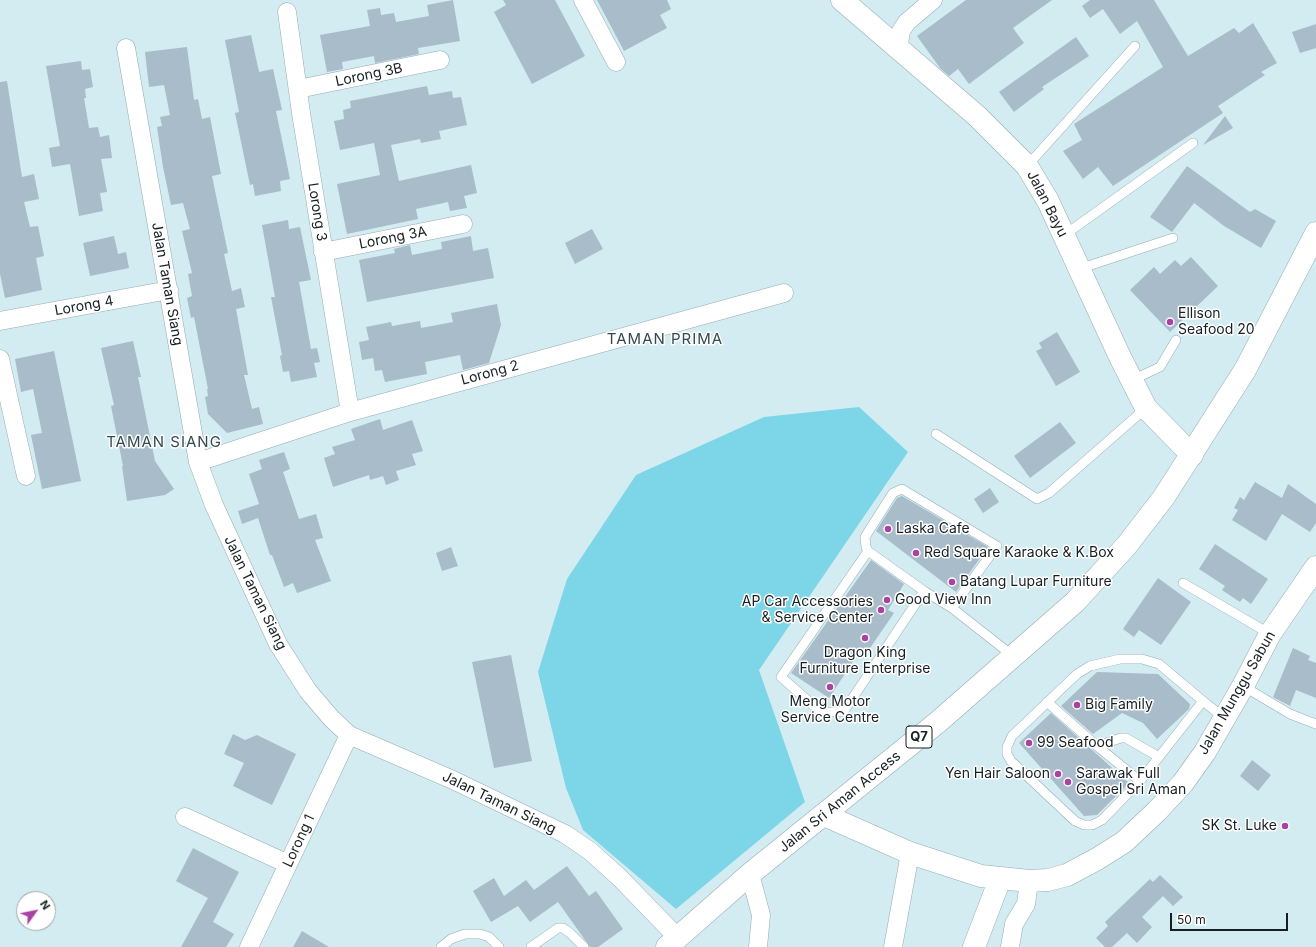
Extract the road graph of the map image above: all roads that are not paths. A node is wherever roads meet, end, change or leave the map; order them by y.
1 (583, 0) edge
2 (842, 0) edge
3 (933, 0) edge
4 (287, 12) dead end
5 (1135, 46) dead end
6 (126, 48) dead end
7 (898, 50) junction
8 (440, 60) dead end
9 (616, 62) dead end
10 (298, 89) junction
11 (1194, 142) dead end
12 (1027, 166) junction
13 (463, 224) dead end
14 (1316, 233) edge
15 (1063, 236) junction
16 (1173, 238) dead end
17 (323, 252) junction
18 (1079, 269) junction
19 (169, 290) junction
20 (784, 292) dead end
21 (0, 321) edge
22 (1176, 340) dead end
23 (0, 359) edge
24 (1132, 380) junction
25 (1146, 408) junction
26 (350, 412) junction
27 (936, 434) dead end
28 (1192, 455) junction
29 (198, 462) junction
30 (26, 476) dead end
31 (868, 551) junction
32 (1316, 566) edge
33 (1183, 584) dead end
34 (924, 591) junction
35 (952, 608) junction
36 (1270, 634) junction
37 (1013, 656) junction
38 (1243, 686) junction
39 (1203, 701) junction
40 (1048, 702) junction
41 (1224, 718) junction
42 (1316, 724) edge
43 (349, 735) junction
44 (1097, 746) junction
45 (1159, 757) junction
46 (1140, 781) junction
47 (824, 815) junction
48 (185, 817) dead end
49 (910, 853) junction
50 (288, 864) junction
51 (750, 874) junction
52 (1000, 879) junction
53 (1029, 880) junction
54 (672, 942) edge
55 (249, 947) edge
56 (441, 947) edge
57 (499, 947) edge
58 (531, 947) edge
59 (584, 947) edge
60 (758, 947) edge
61 (893, 947) edge
62 (974, 947) edge
63 (1010, 947) edge

1 - 9 street
2 - 7 street, Jalan Bayu
3 - 7 street
4 - 10 street, Lorong 3
5 - 12 lane
6 - 19 street, Jalan Taman Siang
7 - 12 street, Jalan Bayu
8 - 10 street, Lorong 3B
10 - 17 street, Lorong 3
11 - 15 lane
12 - 15 street, Jalan Bayu
13 - 17 street, Lorong 3A
14 - 28 street, Q7
15 - 18 street, Jalan Bayu
16 - 18 lane
17 - 26 street, Lorong 3
18 - 24 street, Jalan Bayu
19 - 21 street, Lorong 4
19 - 29 street, Jalan Taman Siang
20 - 26 street, Lorong 2
22 - 24 lane
23 - 30 street
24 - 25 street, Jalan Bayu
25 - 27 lane
25 - 28 street, Jalan Bayu
26 - 29 street, Lorong 2
28 - 37 street, Q7
29 - 43 street, Jalan Taman Siang
31 - 34 lane
31 - 34 lane
31 - 35 lane
32 - 36 street, Jalan Munggu Sabun
33 - 36 lane
34 - 35 lane
35 - 37 lane
36 - 38 street, Jalan Munggu Sabun
37 - 47 street, Jalan Sri Aman Access / Q7
38 - 41 street, Jalan Munggu Sabun
38 - 42 lane
39 - 40 lane
39 - 41 lane
39 - 45 lane
40 - 44 lane
40 - 46 lane
41 - 53 street, Jalan Munggu Sabun
43 - 50 street, Lorong 1
43 - 54 street, Jalan Taman Siang
44 - 45 lane
44 - 46 lane
45 - 46 lane
47 - 49 street, Jalan Munggu Sabun
47 - 51 street, Jalan Sri Aman Access / Q7
48 - 50 street
49 - 52 street, Jalan Munggu Sabun
49 - 61 street
50 - 55 street, Lorong 1
51 - 54 street, Jalan Sri Aman Access / Q7
51 - 60 street
52 - 53 street, Jalan Munggu Sabun
52 - 62 street
53 - 63 street
56 - 57 lane
58 - 59 lane

